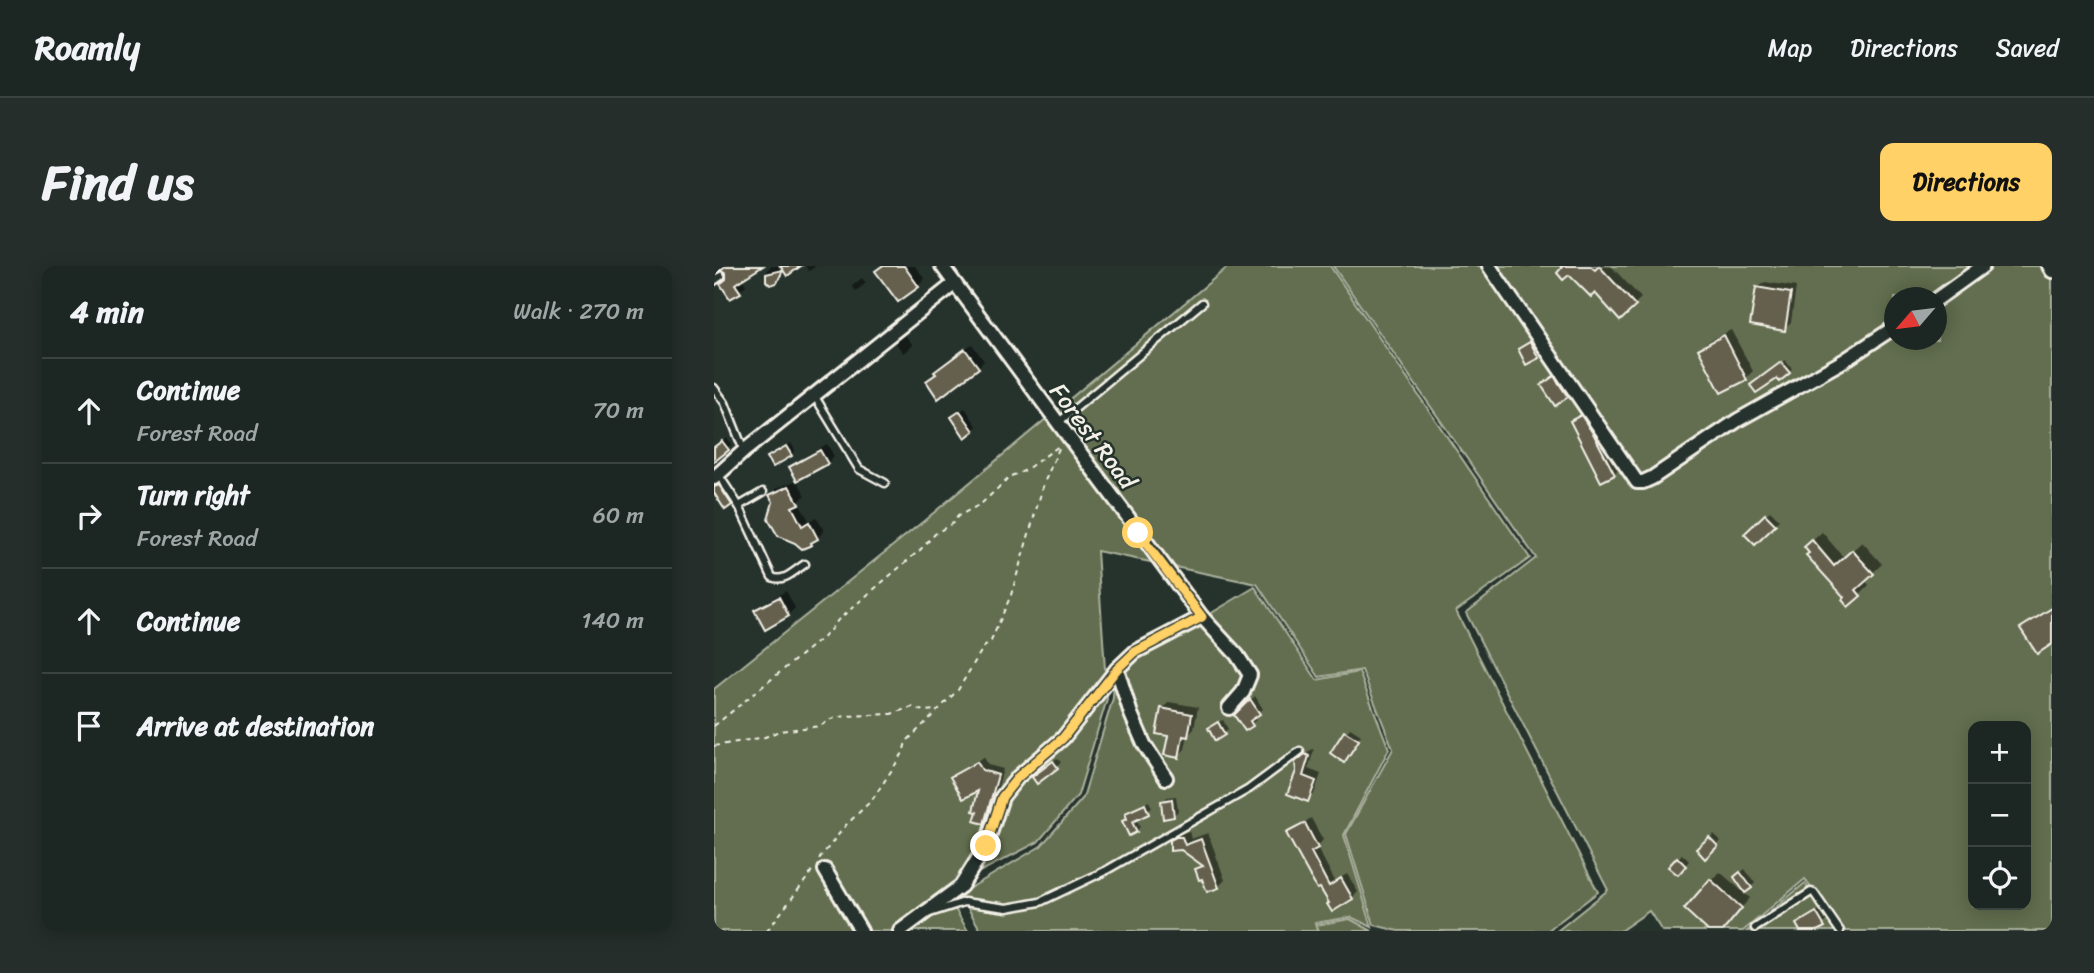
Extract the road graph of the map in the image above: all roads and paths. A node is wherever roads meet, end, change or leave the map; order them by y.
1 (942, 266) edge
2 (1489, 266) edge
3 (1983, 266) edge
4 (2049, 266) edge
5 (2052, 271) edge
6 (722, 276) dead end
7 (714, 281) edge
8 (954, 284) junction
9 (1947, 292) edge
10 (1202, 303) dead end
11 (1884, 334) edge
12 (714, 388) edge
13 (814, 395) junction
14 (1058, 424) junction
15 (744, 451) junction
16 (716, 476) edge
17 (885, 483) dead end
18 (763, 492) dead end
19 (739, 506) junction
20 (805, 564) dead end
21 (1202, 617) junction
22 (1117, 669) junction
23 (1229, 708) dead end
24 (938, 709) junction
25 (714, 726) edge
26 (714, 746) edge
27 (1300, 751) dead end
28 (1166, 778) dead end
29 (825, 870) dead end
30 (925, 915) junction
31 (1755, 928) dead end
32 (767, 931) edge
33 (861, 931) edge
34 (900, 931) edge
35 (1840, 931) edge

1 - 8 street, Forest Road
2 - 11 street
3 - 9 street
4 - 5 street
6 - 7 lane
8 - 13 street
8 - 14 street, Forest Road
10 - 14 lane
12 - 15 lane
13 - 15 street
13 - 17 lane
14 - 21 street, Forest Road
15 - 16 street
16 - 19 lane
18 - 19 lane
19 - 20 lane
21 - 22 street
21 - 23 street, Forest Road
22 - 28 street
22 - 30 street
24 - 25 path
24 - 26 path
24 - 32 path
27 - 30 lane
29 - 33 street
30 - 34 street
31 - 35 lane

